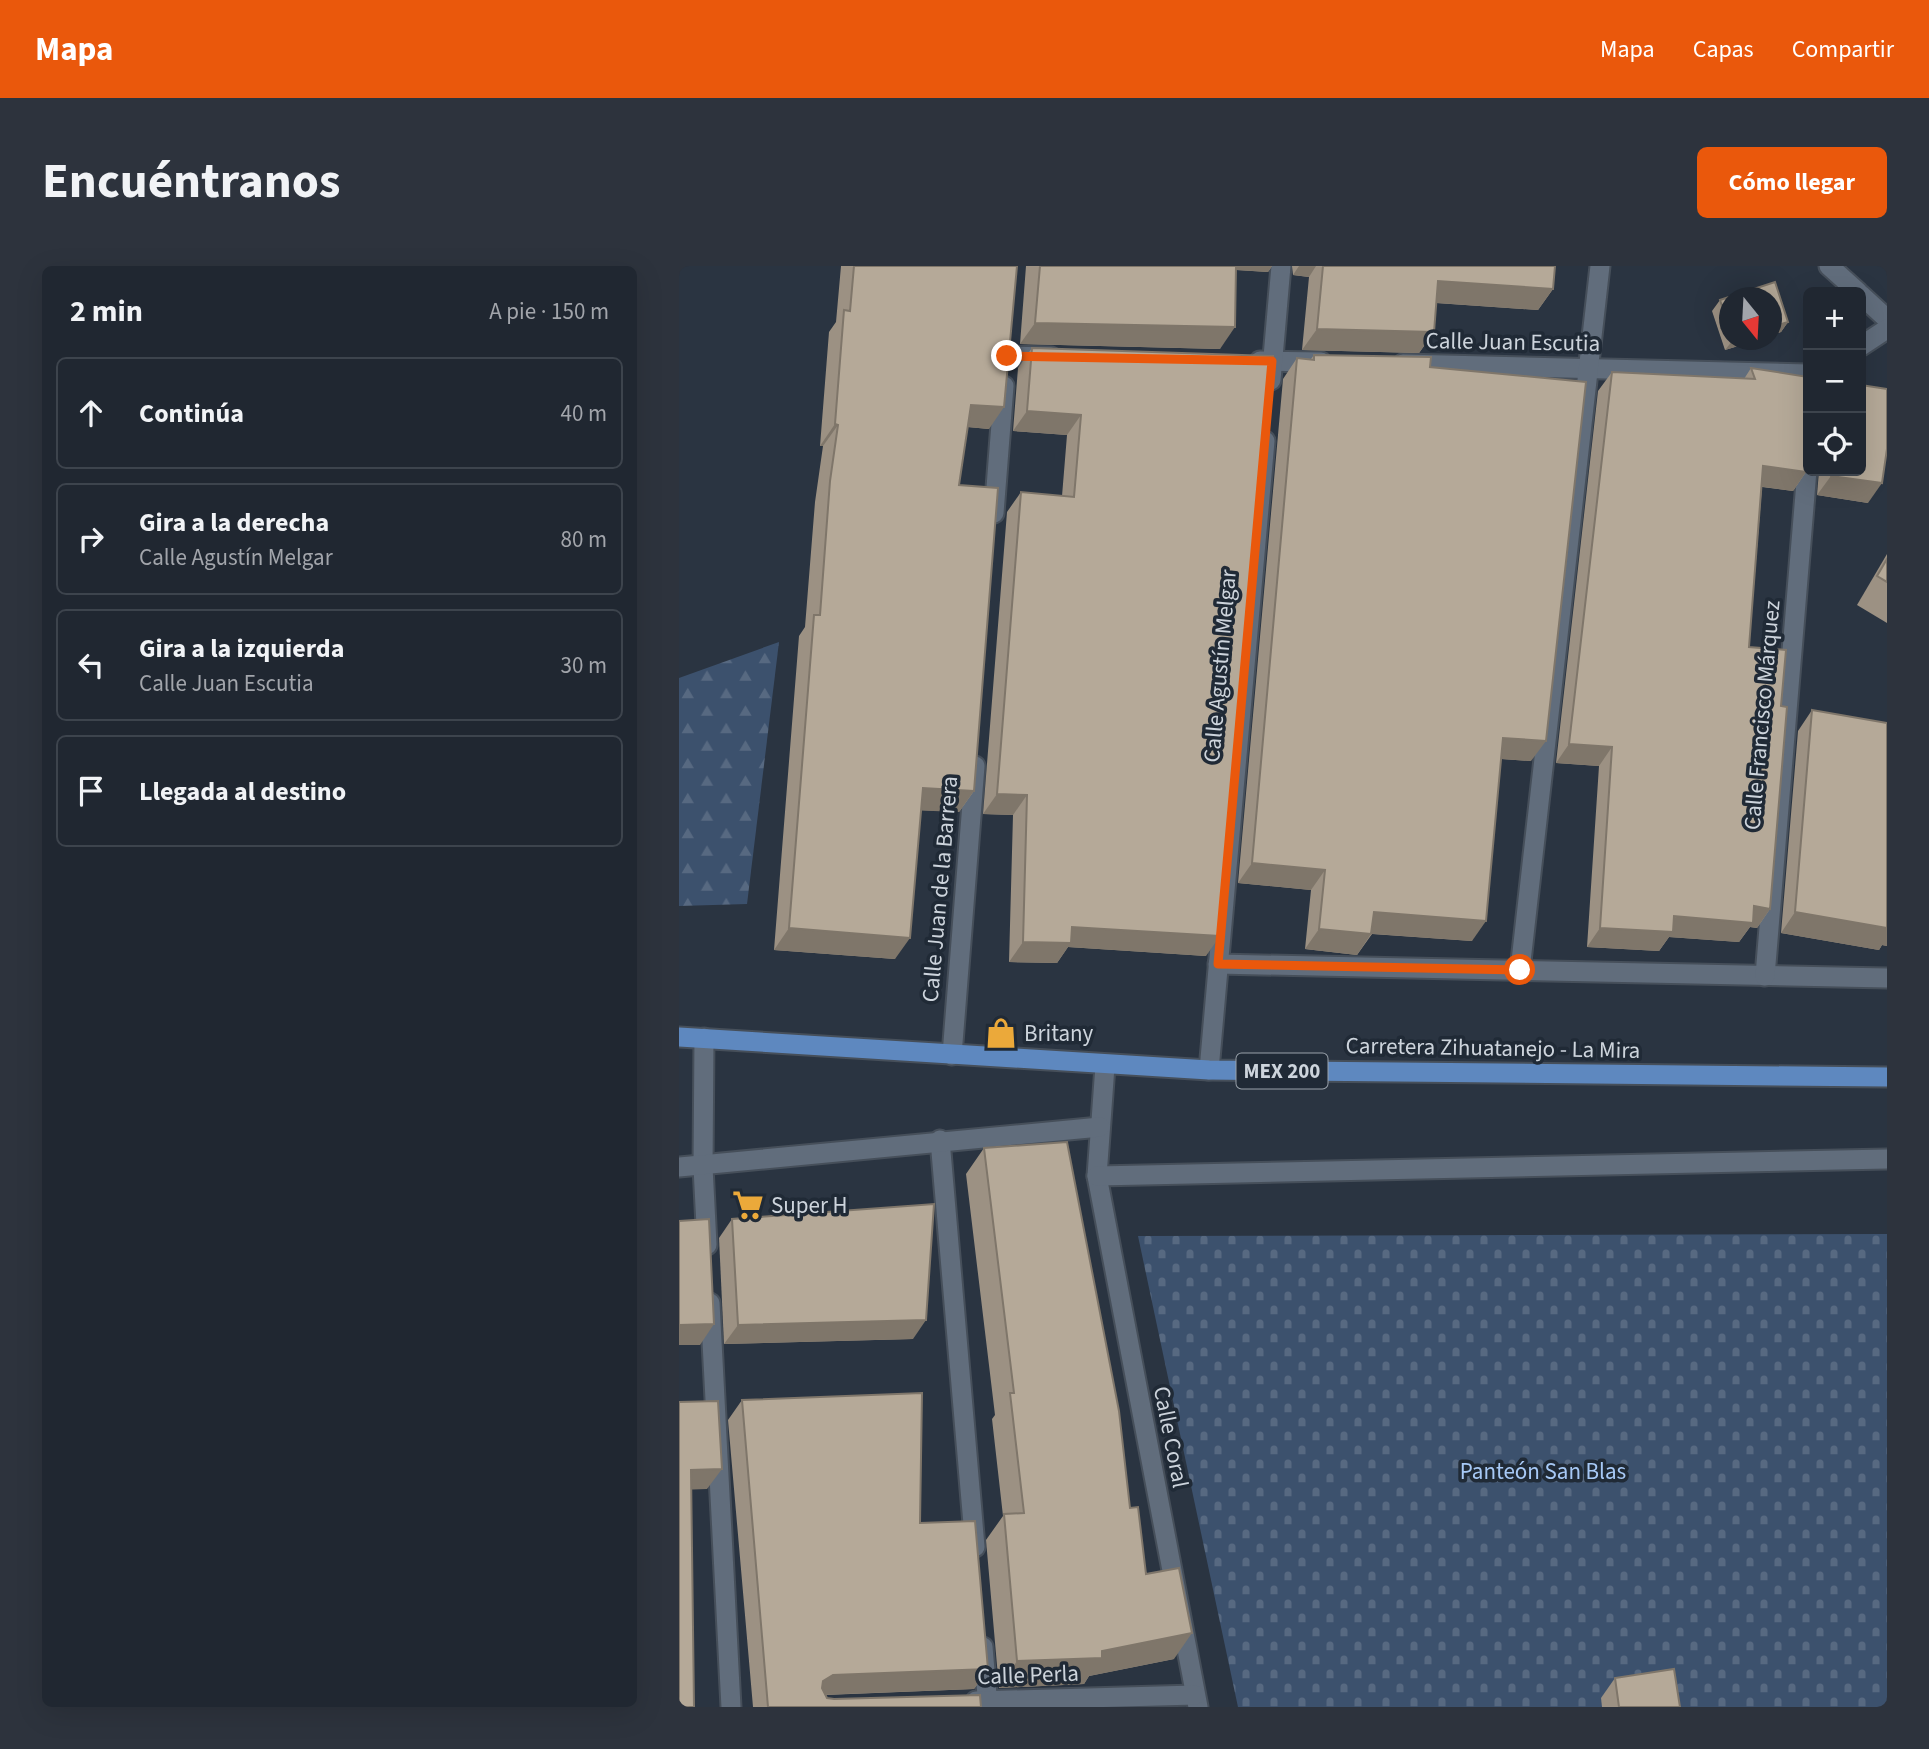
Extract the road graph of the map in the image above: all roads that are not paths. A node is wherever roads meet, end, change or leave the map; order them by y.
1 (1281, 266) edge
2 (1600, 266) edge
3 (1829, 266) edge
4 (1852, 287) edge
5 (1866, 300) edge
6 (1887, 319) edge
7 (1887, 329) edge
8 (1009, 331) edge
9 (1866, 343) edge
10 (1007, 356) junction
11 (1077, 358) edge
12 (1244, 361) edge
13 (1272, 361) junction
14 (1341, 363) edge
15 (1382, 364) edge
16 (1589, 368) junction
17 (1803, 374) edge
18 (1807, 476) edge
19 (993, 534) edge
20 (977, 740) edge
21 (1218, 964) junction
22 (1520, 970) junction
23 (1765, 976) junction
24 (1887, 978) edge
25 (679, 1037) edge
26 (704, 1038) junction
27 (952, 1055) junction
28 (1105, 1066) junction
29 (1209, 1070) junction
30 (1887, 1077) edge
31 (1100, 1127) junction
32 (940, 1140) junction
33 (1887, 1159) edge
34 (679, 1167) edge
35 (703, 1167) junction
36 (1097, 1176) junction
37 (976, 1564) edge
38 (982, 1633) edge
39 (1197, 1701) edge
40 (962, 1702) edge
41 (988, 1704) edge
42 (731, 1707) edge

1 - 13 street, Calle Agustín Melgar
2 - 16 street
3 - 4 street
5 - 6 street
7 - 9 street
8 - 10 street
10 - 11 street
10 - 19 street
12 - 13 street
13 - 14 street
13 - 21 street, Calle Agustín Melgar
15 - 16 street, Calle Juan Escutia
16 - 17 street, Calle Juan Escutia
16 - 22 street
18 - 23 street, Calle Francisco Márquez
20 - 27 street, Calle Juan de la Barrera
21 - 22 street
21 - 29 street, Calle Agustín Melgar
22 - 23 street
23 - 24 street
25 - 26 highway, Carretera Zihuatanejo - La Mira / MEX 200
26 - 27 highway, Carretera Zihuatanejo - La Mira / MEX 200
26 - 35 street
27 - 28 highway, Carretera Zihuatanejo - La Mira / MEX 200
28 - 29 highway, Carretera Zihuatanejo - La Mira / MEX 200
28 - 31 street, Calle Coral
29 - 30 highway, Carretera Zihuatanejo - La Mira / MEX 200
31 - 32 street
31 - 36 street, Calle Coral
32 - 35 street
32 - 37 street
33 - 36 street
34 - 35 street
35 - 42 street
36 - 39 street, Calle Coral
38 - 41 street
39 - 41 street, Calle Perla
40 - 41 street, Calle Perla

